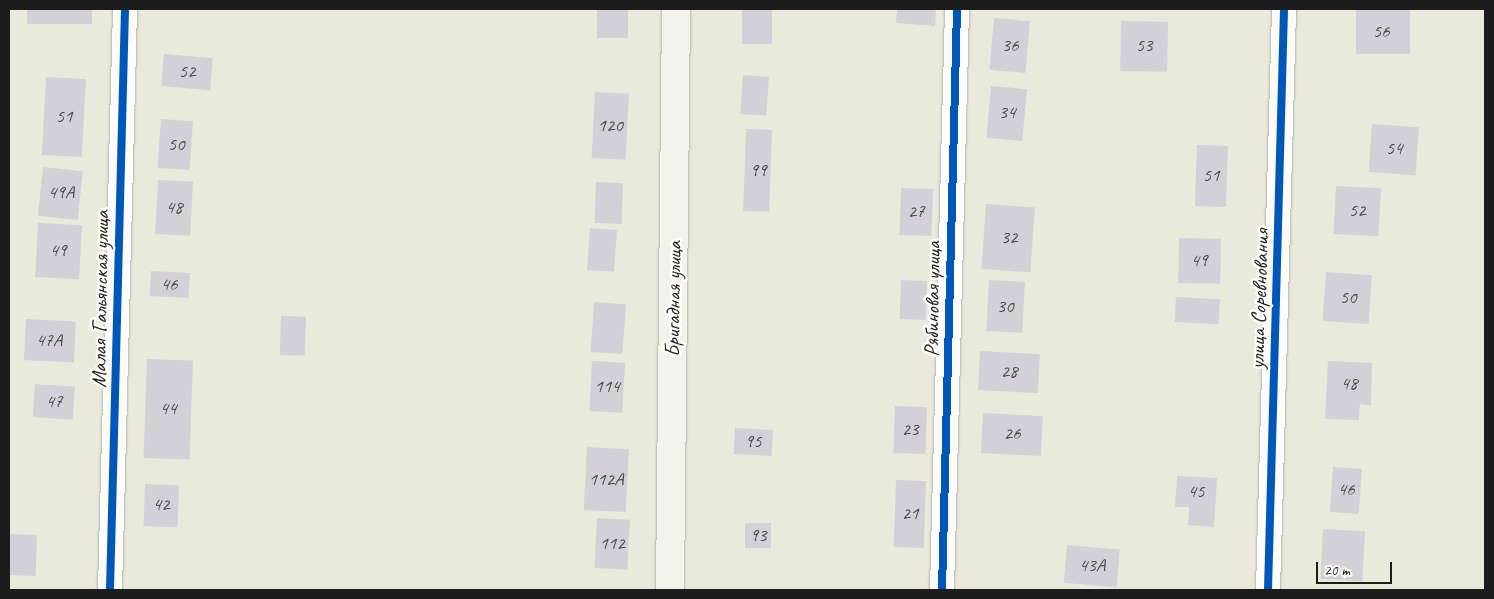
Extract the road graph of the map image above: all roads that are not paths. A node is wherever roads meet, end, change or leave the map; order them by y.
1 (125, 9) edge
2 (676, 9) edge
3 (957, 9) edge
4 (1284, 9) edge
5 (110, 590) edge
6 (670, 590) edge
7 (942, 590) edge
8 (1268, 590) edge

1 - 5 street, Малая Гальянская улица
2 - 6 street, Бригадная улица
3 - 7 street, Рябиновая улица
4 - 8 street, улица Соревнования

